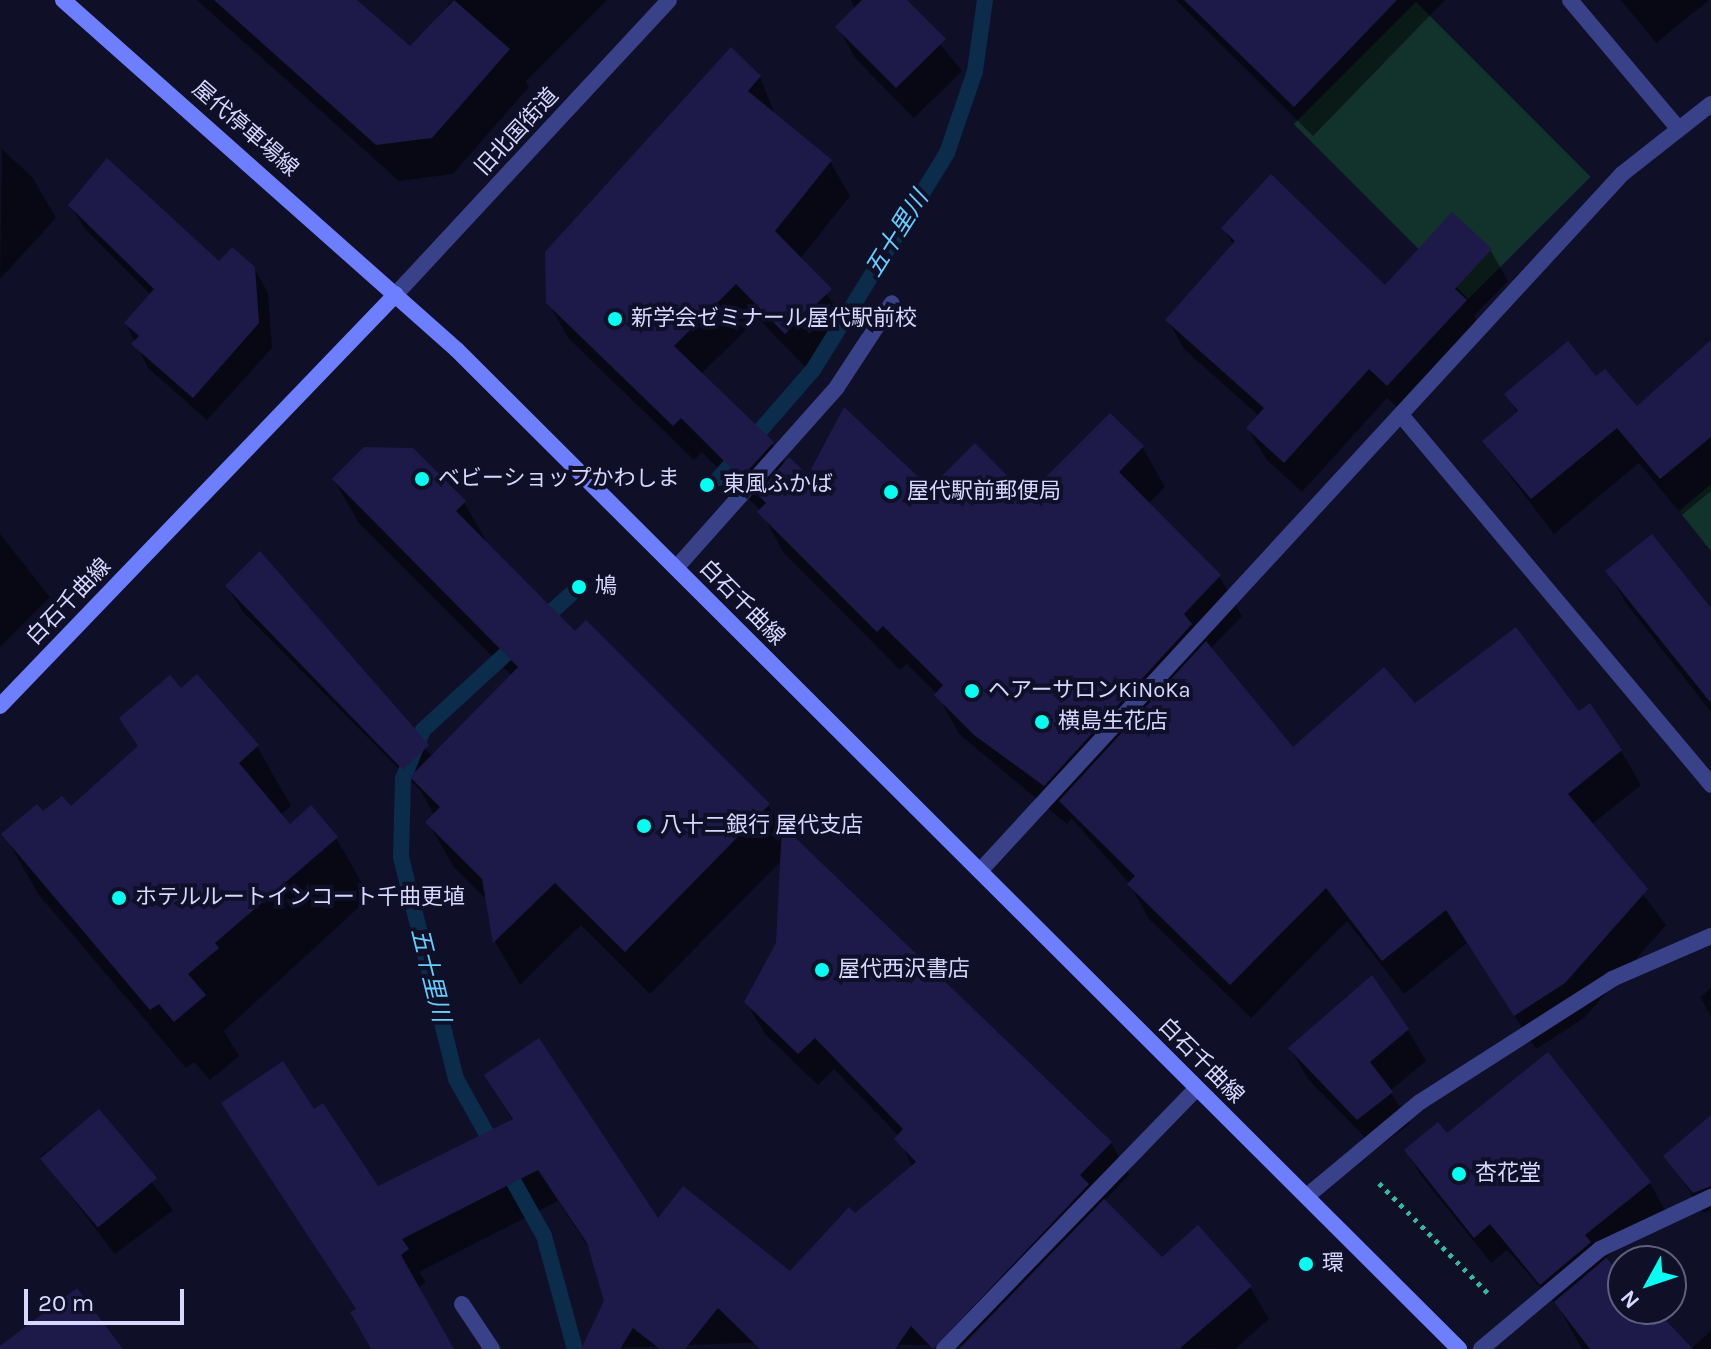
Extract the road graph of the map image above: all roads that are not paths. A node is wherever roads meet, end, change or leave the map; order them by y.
1 (63, 0) edge
2 (669, 0) edge
3 (1570, 0) edge
4 (1711, 104) edge
5 (1676, 126) junction
6 (396, 294) junction
7 (892, 303) dead end
8 (1401, 415) junction
9 (676, 568) junction
10 (0, 706) edge
11 (1711, 785) edge
12 (980, 871) junction
13 (1711, 936) edge
14 (1197, 1088) junction
15 (1307, 1196) junction
16 (1711, 1197) edge
17 (462, 1304) dead end
18 (492, 1349) edge
19 (944, 1349) edge
20 (1459, 1349) edge
21 (1481, 1349) edge

1 - 6 main road, 屋代停車場線
2 - 6 street, 旧北国街道
3 - 5 street
4 - 5 street
5 - 8 street
6 - 9 main road, 白石千曲線
6 - 10 main road, 白石千曲線
7 - 9 street
8 - 11 street
8 - 12 street
9 - 12 main road, 白石千曲線
12 - 14 main road, 白石千曲線
13 - 15 street
14 - 15 main road, 白石千曲線
14 - 19 street
15 - 20 main road, 白石千曲線
16 - 21 street
17 - 18 street

